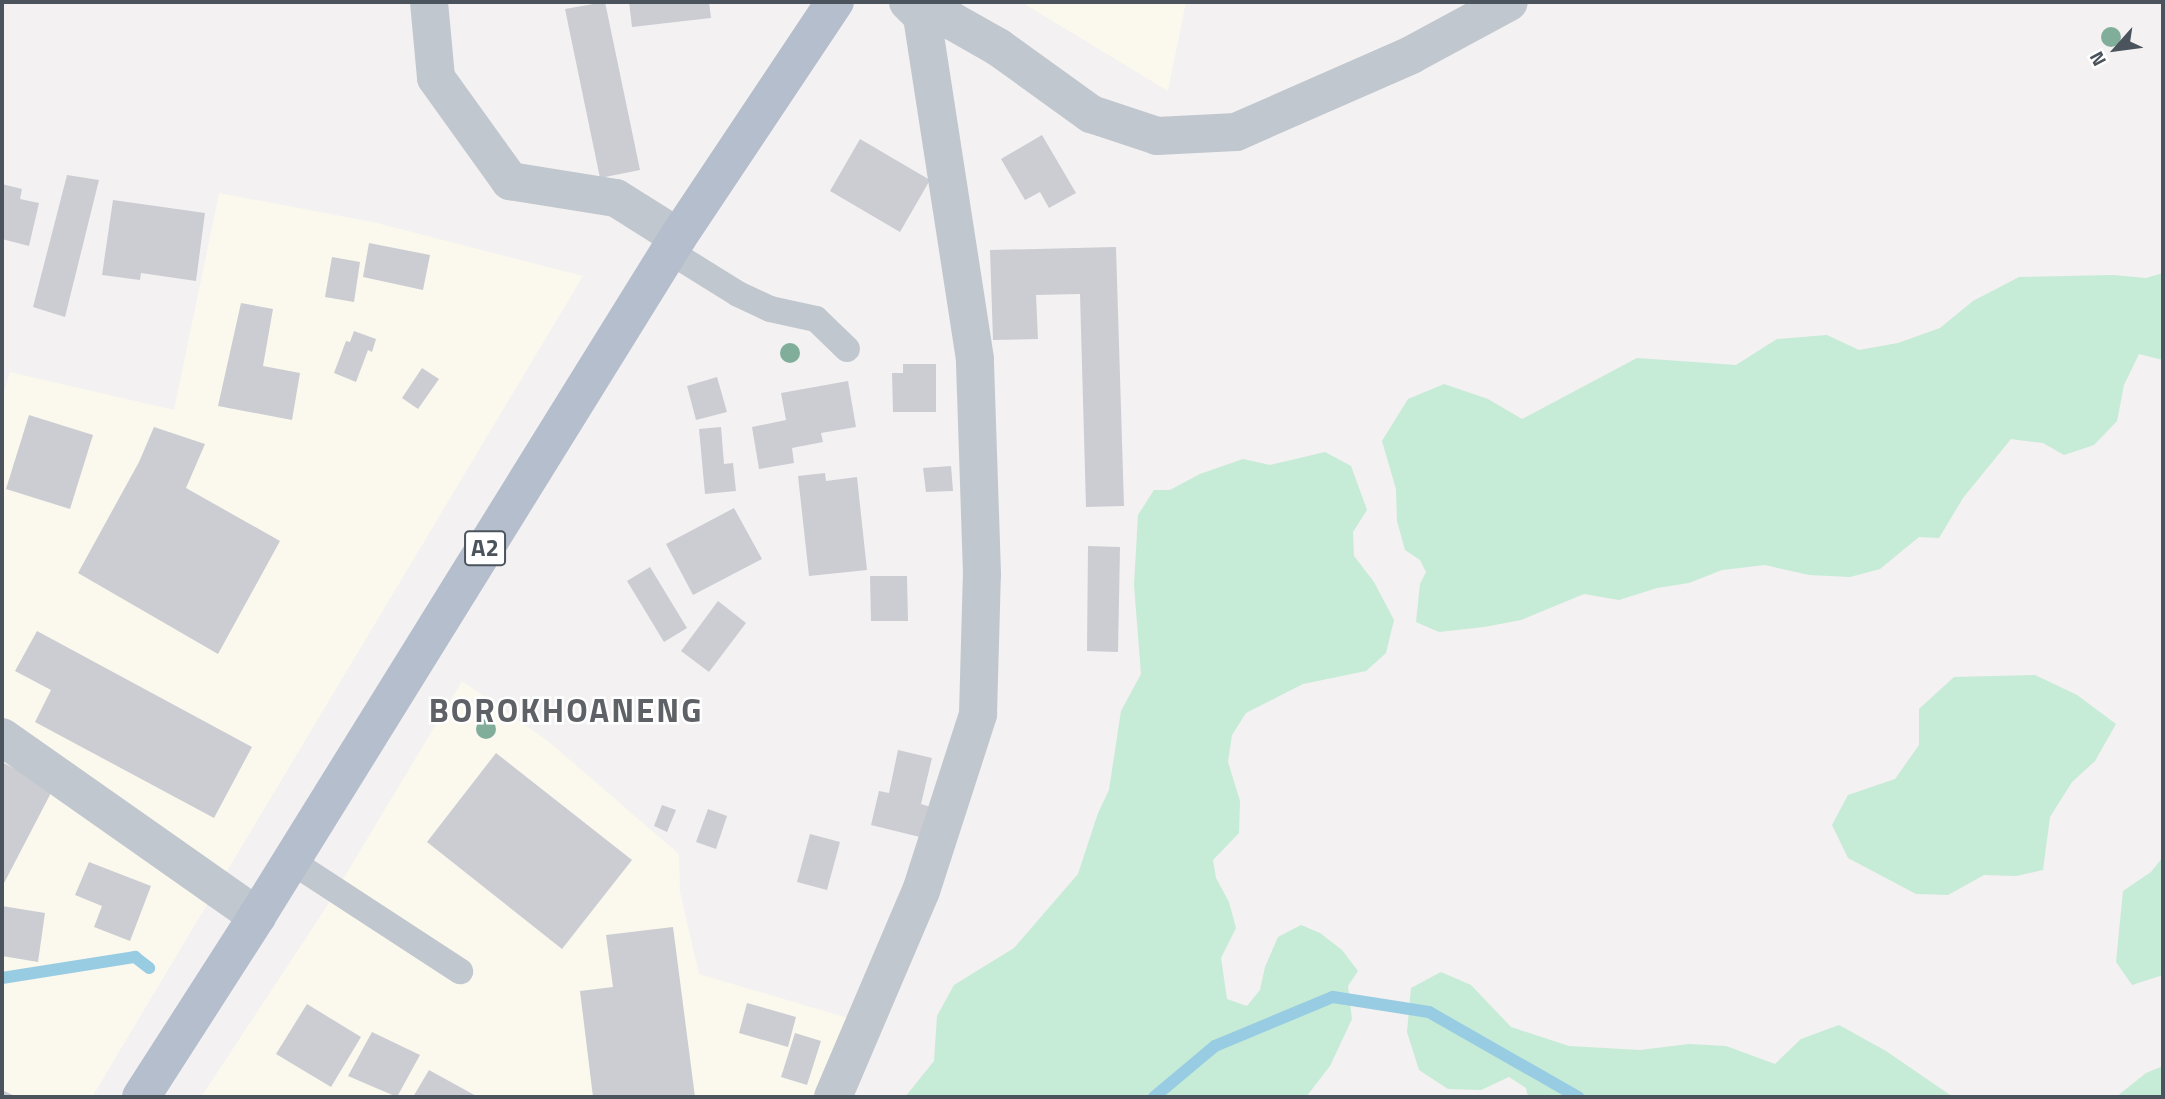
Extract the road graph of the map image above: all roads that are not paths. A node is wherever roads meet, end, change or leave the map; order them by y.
1 (429, 2) edge
2 (835, 2) edge
3 (1509, 2) edge
4 (915, 9) edge
5 (674, 244) junction
6 (847, 349) dead end
7 (2, 737) edge
8 (291, 861) junction
9 (257, 916) junction
10 (460, 971) dead end
11 (141, 1097) edge
12 (834, 1097) edge

1 - 5 street
2 - 5 main road, A2
3 - 4 street
4 - 12 street
5 - 6 lane
5 - 8 main road, A2
7 - 9 street
8 - 9 main road, A2
8 - 10 lane
9 - 11 main road, A2

